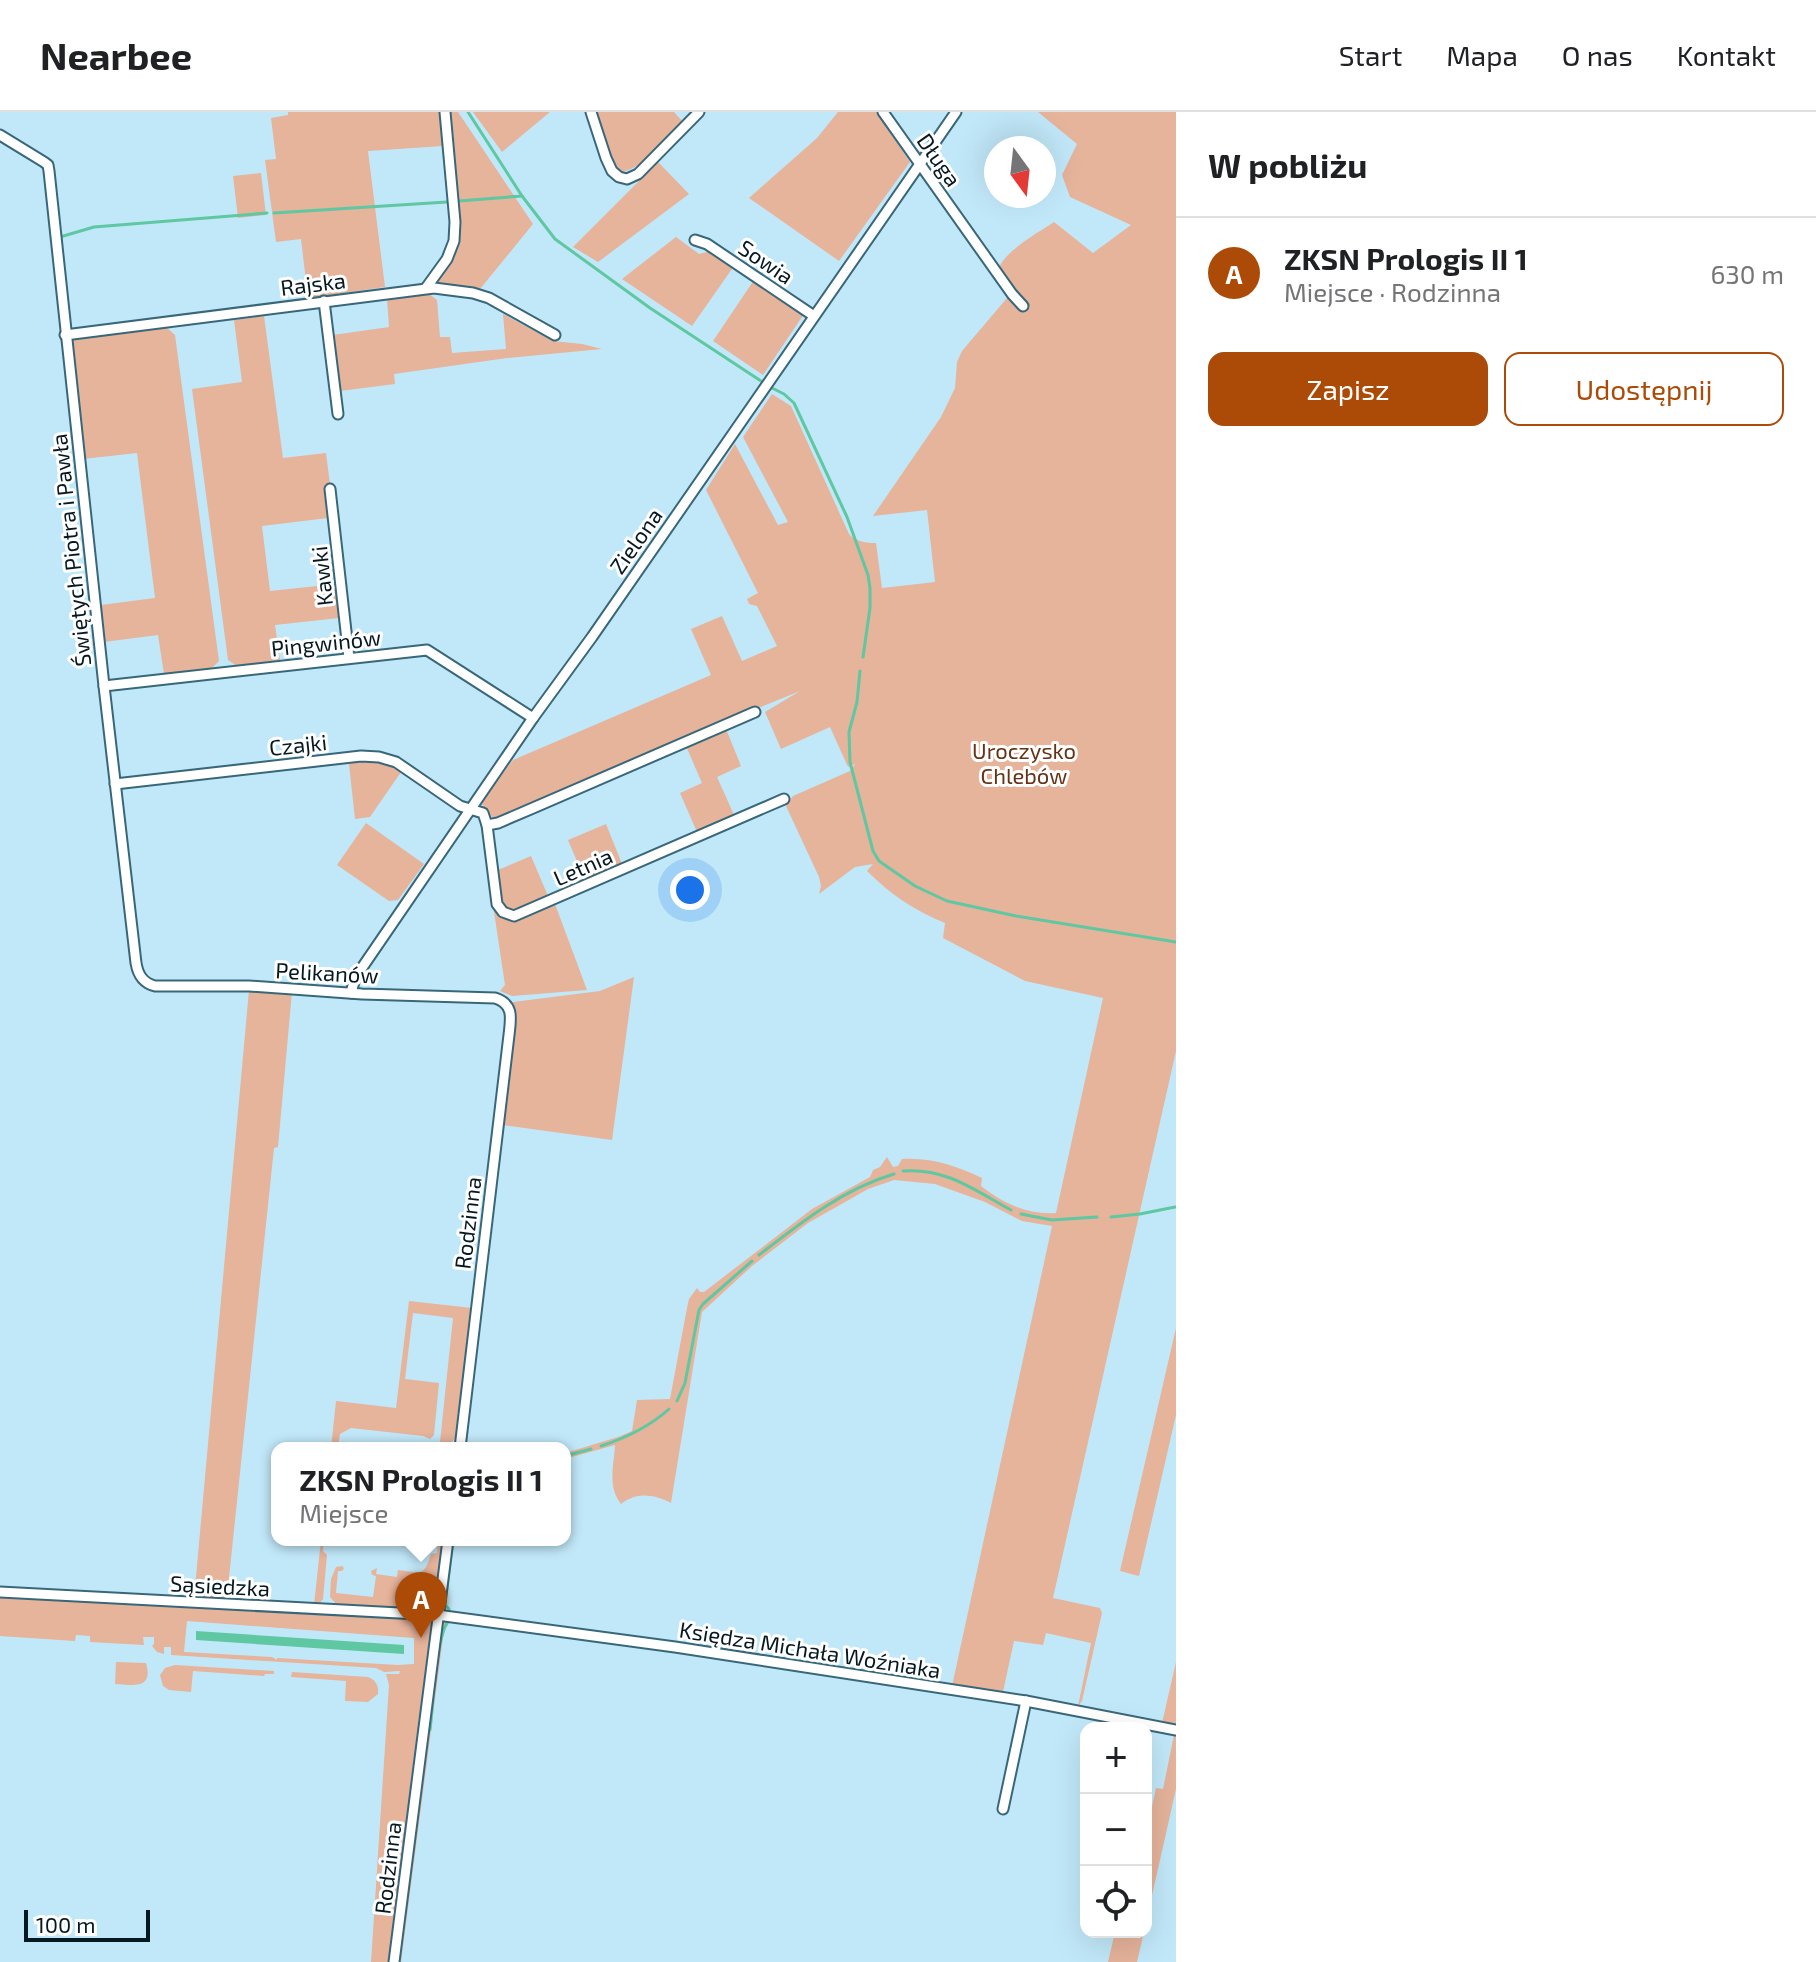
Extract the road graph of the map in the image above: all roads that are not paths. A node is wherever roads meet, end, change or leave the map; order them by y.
1 (445, 112) edge
2 (591, 112) edge
3 (699, 112) edge
4 (883, 112) edge
5 (956, 112) edge
6 (0, 135) edge
7 (920, 165) junction
8 (695, 240) dead end
9 (426, 288) junction
10 (324, 301) junction
11 (1023, 306) dead end
12 (814, 316) junction
13 (65, 335) junction
14 (555, 335) dead end
15 (338, 414) dead end
16 (330, 489) dead end
17 (349, 658) junction
18 (104, 686) junction
19 (755, 712) dead end
20 (533, 718) junction
21 (115, 784) junction
22 (784, 799) dead end
23 (470, 809) junction
24 (487, 825) junction
25 (146, 983) joint
26 (351, 993) junction
27 (506, 1003) joint
28 (461, 1442) edge
29 (447, 1546) edge
30 (0, 1592) edge
31 (437, 1615) junction
32 (1026, 1701) junction
33 (1176, 1730) edge
34 (1003, 1809) dead end
35 (394, 1962) edge

1 - 9 street
2 - 3 street
4 - 7 street, Długa
5 - 7 street, Zielona
6 - 13 street, Świętych Piotra i Pawła
7 - 11 street, Długa
7 - 12 street, Zielona
8 - 12 street, Sowia
9 - 10 street, Rajska
9 - 14 street, Rajska
10 - 13 street, Rajska
10 - 15 street
12 - 20 street, Zielona
13 - 18 street, Świętych Piotra i Pawła
16 - 17 street, Kawki
17 - 18 street, Pingwinów
17 - 20 street, Pingwinów
18 - 21 street, Świętych Piotra i Pawła
19 - 24 street
20 - 23 street, Zielona
21 - 23 street, Czajki
21 - 25 street, Świętych Piotra i Pawła
22 - 24 street, Letnia
23 - 24 street
23 - 26 street, Zielona
25 - 26 street, Pelikanów
26 - 27 street, Pelikanów
27 - 28 street, Rodzinna
29 - 31 street, Rodzinna
30 - 31 street, Sąsiedzka
31 - 32 street, Księdza Michała Woźniaka
31 - 35 street, Rodzinna
32 - 33 street, Księdza Michała Woźniaka
32 - 34 street

